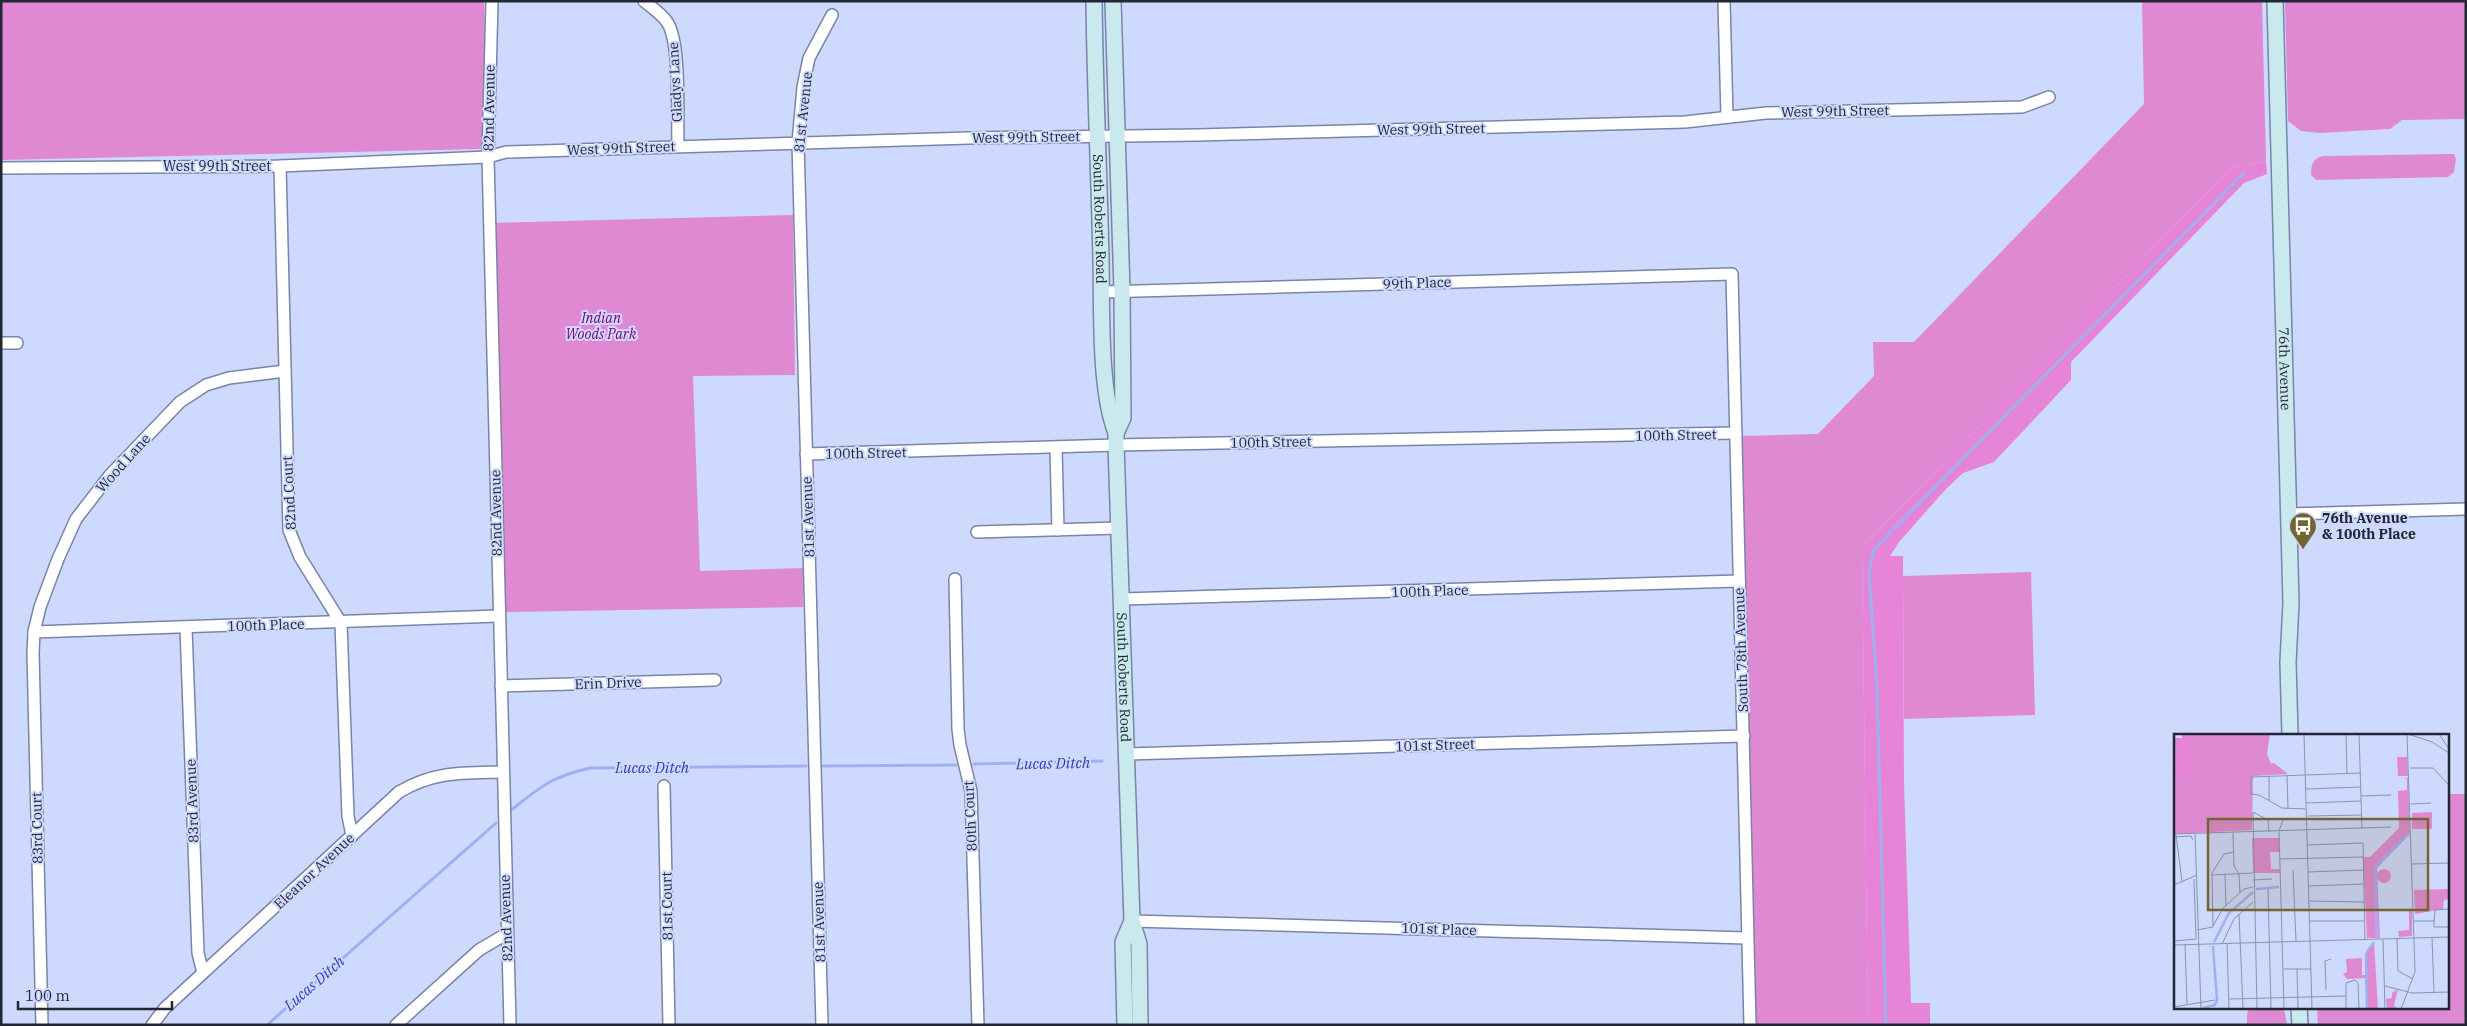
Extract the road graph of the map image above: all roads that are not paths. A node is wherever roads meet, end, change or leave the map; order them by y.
1 (492, 1) edge
2 (644, 1) edge
3 (1094, 1) edge
4 (1113, 1) edge
5 (1724, 1) edge
6 (2275, 1) edge
7 (832, 15) dead end
8 (2049, 97) dead end
9 (1727, 117) junction
10 (1096, 135) junction
11 (1117, 135) junction
12 (798, 144) junction
13 (678, 146) junction
14 (488, 157) junction
15 (280, 166) junction
16 (1, 168) edge
17 (1732, 274) joint
18 (1122, 291) junction
19 (1102, 292) junction
20 (1, 343) edge
21 (17, 343) dead end
22 (285, 371) junction
23 (1736, 434) junction
24 (1116, 439) junction
25 (1056, 448) junction
26 (806, 454) junction
27 (2466, 509) edge
28 (2289, 514) junction
29 (1119, 528) junction
30 (1058, 530) junction
31 (976, 532) dead end
32 (955, 579) dead end
33 (1739, 581) junction
34 (1122, 599) junction
35 (498, 616) junction
36 (341, 623) junction
37 (186, 628) junction
38 (34, 632) junction
39 (715, 680) dead end
40 (501, 686) junction
41 (2290, 734) edge
42 (1744, 736) junction
43 (1127, 754) junction
44 (502, 772) junction
45 (664, 786) dead end
46 (352, 836) junction
47 (1132, 921) junction
48 (506, 934) junction
49 (1747, 938) junction
50 (203, 973) junction
51 (2299, 1008) edge
52 (42, 1025) edge
53 (152, 1025) edge
54 (396, 1025) edge
55 (510, 1025) edge
56 (669, 1025) edge
57 (822, 1025) edge
58 (978, 1025) edge
59 (1125, 1025) edge
60 (1140, 1025) edge
61 (1750, 1025) edge
62 (2300, 1025) edge

1 - 14 street, 82nd Avenue
2 - 13 street, Gladys Lane
3 - 10 street, South Roberts Road
4 - 11 street, South Roberts Road
5 - 9 street
6 - 28 street, 76th Avenue
7 - 12 street, 81st Avenue
8 - 9 street, West 99th Street
9 - 11 street, West 99th Street
10 - 11 street, West 99th Street
10 - 12 street, West 99th Street
10 - 19 street, South Roberts Road
11 - 18 street, South Roberts Road
12 - 13 street, West 99th Street
12 - 26 street, 81st Avenue
13 - 14 street, West 99th Street
14 - 15 street, West 99th Street
14 - 35 street, 82nd Avenue
15 - 16 street, West 99th Street
15 - 22 street, 82nd Court
17 - 18 street, 99th Place
17 - 23 street, South 78th Avenue
18 - 19 street, 99th Place
18 - 24 street, South Roberts Road
19 - 24 street, South Roberts Road
20 - 21 street
22 - 36 street, 82nd Court
22 - 38 street, Wood Lane
23 - 24 street, 100th Street
23 - 33 street, South 78th Avenue
24 - 25 street, 100th Street
24 - 29 street, South Roberts Road
25 - 26 street, 100th Street
25 - 30 street
26 - 57 street, 81st Avenue
27 - 28 street
28 - 41 street, 76th Avenue
29 - 30 street
29 - 34 street, South Roberts Road
30 - 31 street
32 - 58 street, 80th Court
33 - 34 street, 100th Place
33 - 42 street, South 78th Avenue
34 - 43 street, South Roberts Road
35 - 36 street, 100th Place
35 - 40 street, 82nd Avenue
36 - 37 street, 100th Place
36 - 46 street, 82nd Court
37 - 38 street, 100th Place
37 - 50 street, 83rd Avenue
38 - 52 street, 83rd Court
39 - 40 street, Erin Drive
40 - 44 street, 82nd Avenue
42 - 43 street, 101st Street
42 - 49 street, South 78th Avenue
43 - 47 street, South Roberts Road
44 - 46 street, Eleanor Avenue
44 - 48 street, 82nd Avenue
45 - 56 street, 81st Court
46 - 50 street, Eleanor Avenue
47 - 49 street, 101st Place
47 - 59 street, South Roberts Road
47 - 60 street, South Roberts Road
48 - 54 street
48 - 55 street, 82nd Avenue
49 - 61 street, South 78th Avenue
50 - 53 street, Eleanor Avenue
51 - 62 street

